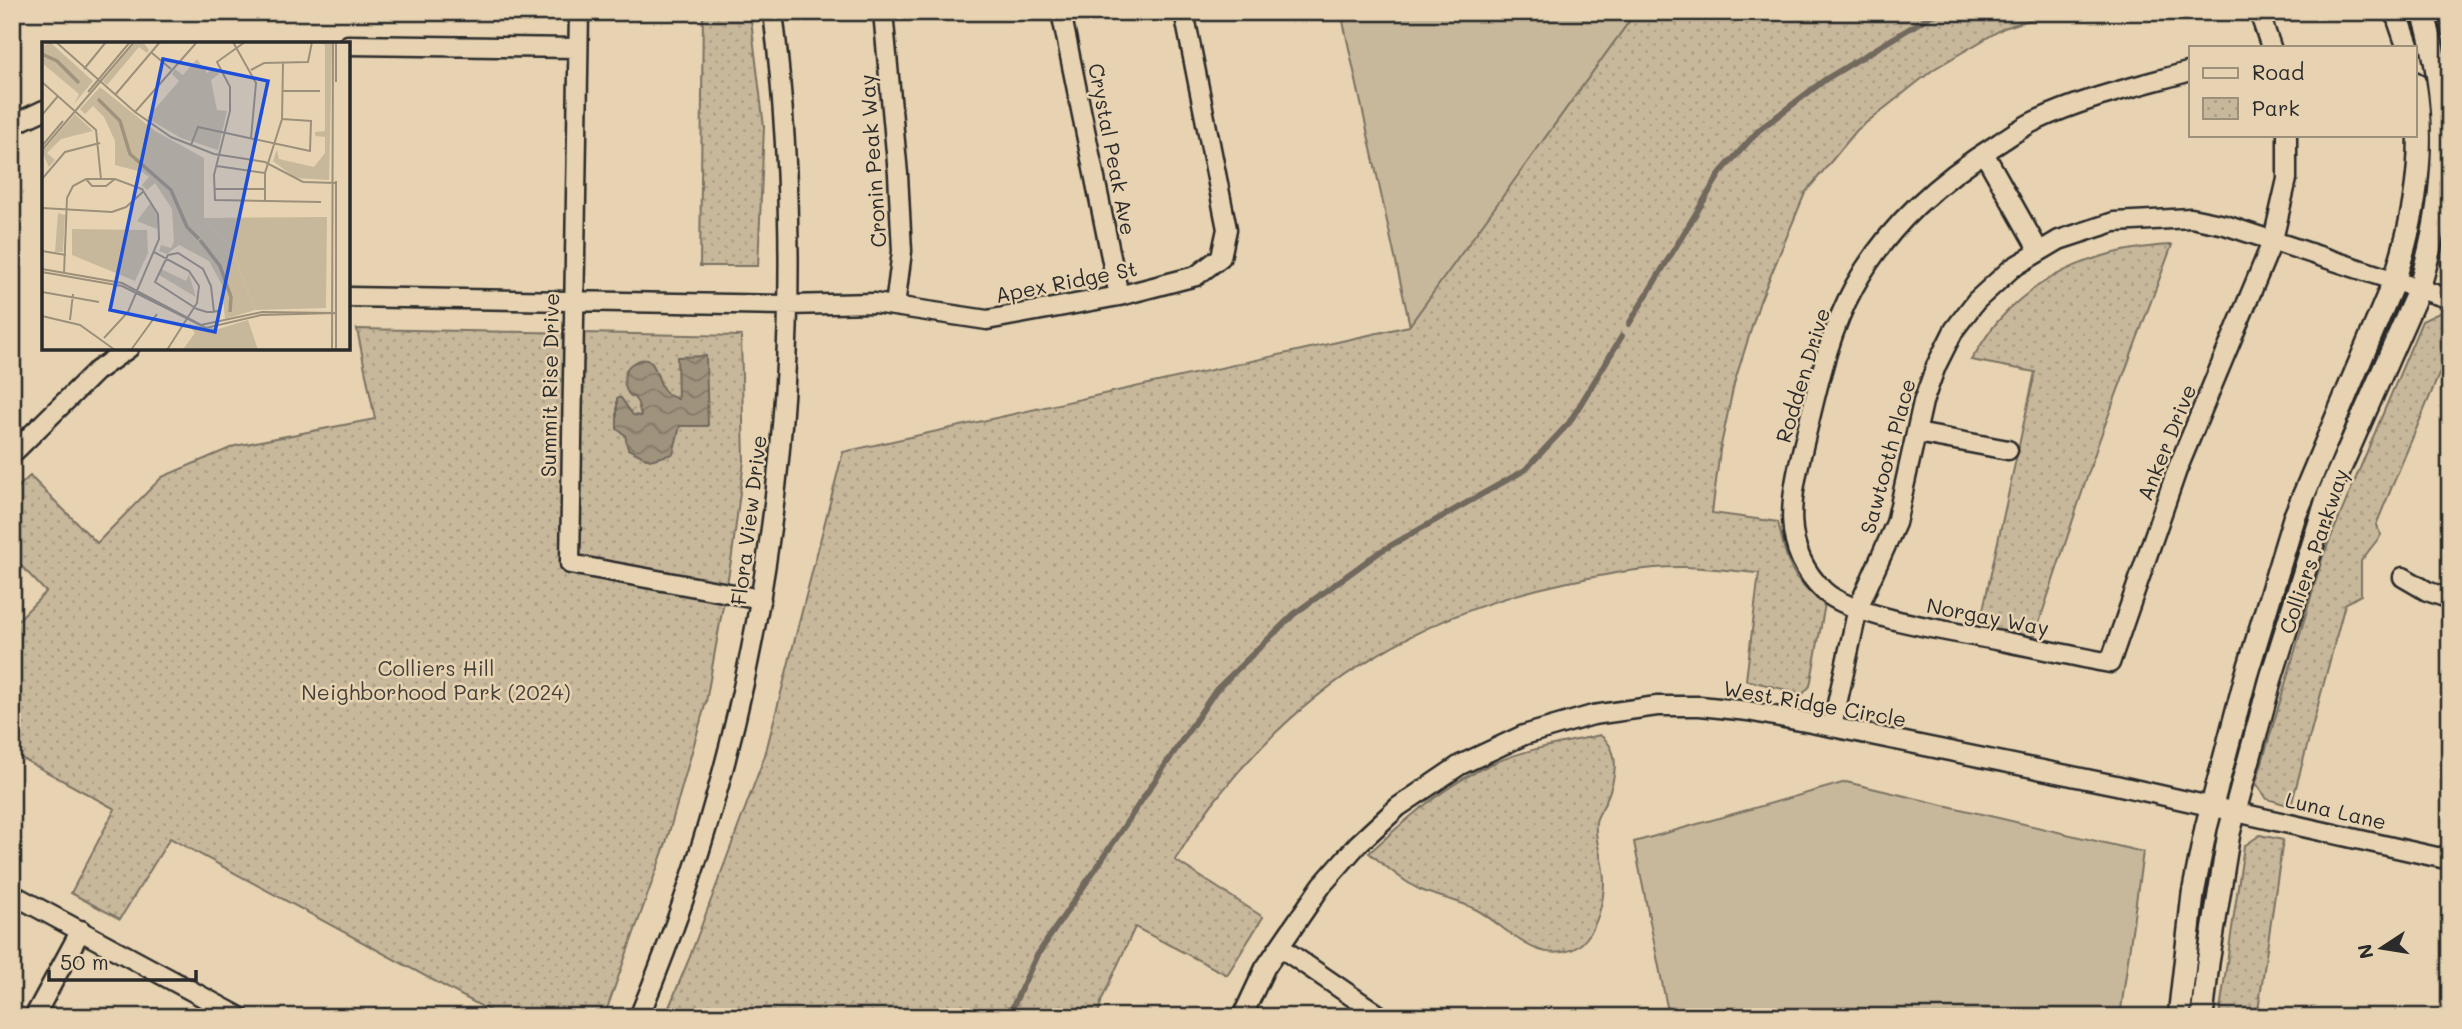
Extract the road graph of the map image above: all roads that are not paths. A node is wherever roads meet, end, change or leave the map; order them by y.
1 (579, 12) edge
2 (773, 12) edge
3 (883, 12) edge
4 (1062, 12) edge
5 (1184, 12) edge
6 (2259, 12) edge
7 (2396, 12) edge
8 (2423, 12) edge
9 (350, 45) edge
10 (2271, 46) edge
11 (2407, 46) edge
12 (578, 48) junction
13 (2189, 72) edge
14 (2416, 97) edge
15 (42, 111) edge
16 (12, 125) edge
17 (2287, 136) edge
18 (1984, 153) junction
19 (2273, 240) junction
20 (2039, 251) junction
21 (2394, 281) junction
22 (2419, 289) junction
23 (1119, 296) junction
24 (350, 297) edge
25 (2450, 299) edge
26 (573, 301) junction
27 (787, 305) junction
28 (895, 306) junction
29 (126, 350) edge
30 (1917, 433) junction
31 (2008, 450) dead end
32 (12, 454) edge
33 (2403, 577) dead end
34 (761, 599) junction
35 (2450, 599) edge
36 (1858, 608) junction
37 (2110, 663) joint
38 (1832, 727) junction
39 (2211, 806) junction
40 (2234, 811) junction
41 (2450, 860) edge
42 (12, 894) edge
43 (81, 930) junction
44 (1280, 947) junction
45 (34, 1017) edge
46 (240, 1017) edge
47 (639, 1017) edge
48 (1242, 1017) edge
49 (1382, 1017) edge
50 (2179, 1017) edge
51 (2202, 1017) edge

1 - 12 street, Summit Rise Drive
2 - 27 street, Flora View Drive
3 - 28 street, Cronin Peak Way
4 - 23 street, Crystal Peak Ave
5 - 23 street, Apex Ridge St
6 - 10 street
7 - 11 street
8 - 22 street, Colliers Parkway
9 - 12 street
12 - 26 street, Summit Rise Drive
13 - 18 street, Rodden Drive
14 - 21 street, Colliers Parkway
15 - 16 street
17 - 19 street, Anker Drive
18 - 20 street
18 - 36 street, Rodden Drive
19 - 20 street, Sawtooth Place
19 - 21 street, Sawtooth Place
19 - 37 street, Anker Drive
20 - 30 street, Sawtooth Place
21 - 22 street, Sawtooth Place
21 - 39 street, Colliers Parkway
22 - 25 street, Sawtooth Place
22 - 40 street, Colliers Parkway
23 - 28 street, Apex Ridge St
24 - 26 street, Apex Ridge St
26 - 27 street, Apex Ridge St
26 - 34 street, Summit Rise Drive
27 - 28 street, Apex Ridge St
27 - 34 street, Flora View Drive
29 - 32 street
30 - 31 street
30 - 36 street, Sawtooth Place
33 - 35 street
34 - 47 street, Flora View Drive
36 - 37 street, Norgay Way
36 - 38 street, Sawtooth Place
38 - 39 street, West Ridge Circle
38 - 44 street, West Ridge Circle
39 - 40 street, Luna Lane
39 - 50 street, Colliers Parkway
40 - 41 street, Luna Lane
40 - 51 street, Colliers Parkway
42 - 43 street
43 - 45 street
43 - 46 street
44 - 48 street, West Ridge Circle
44 - 49 street

